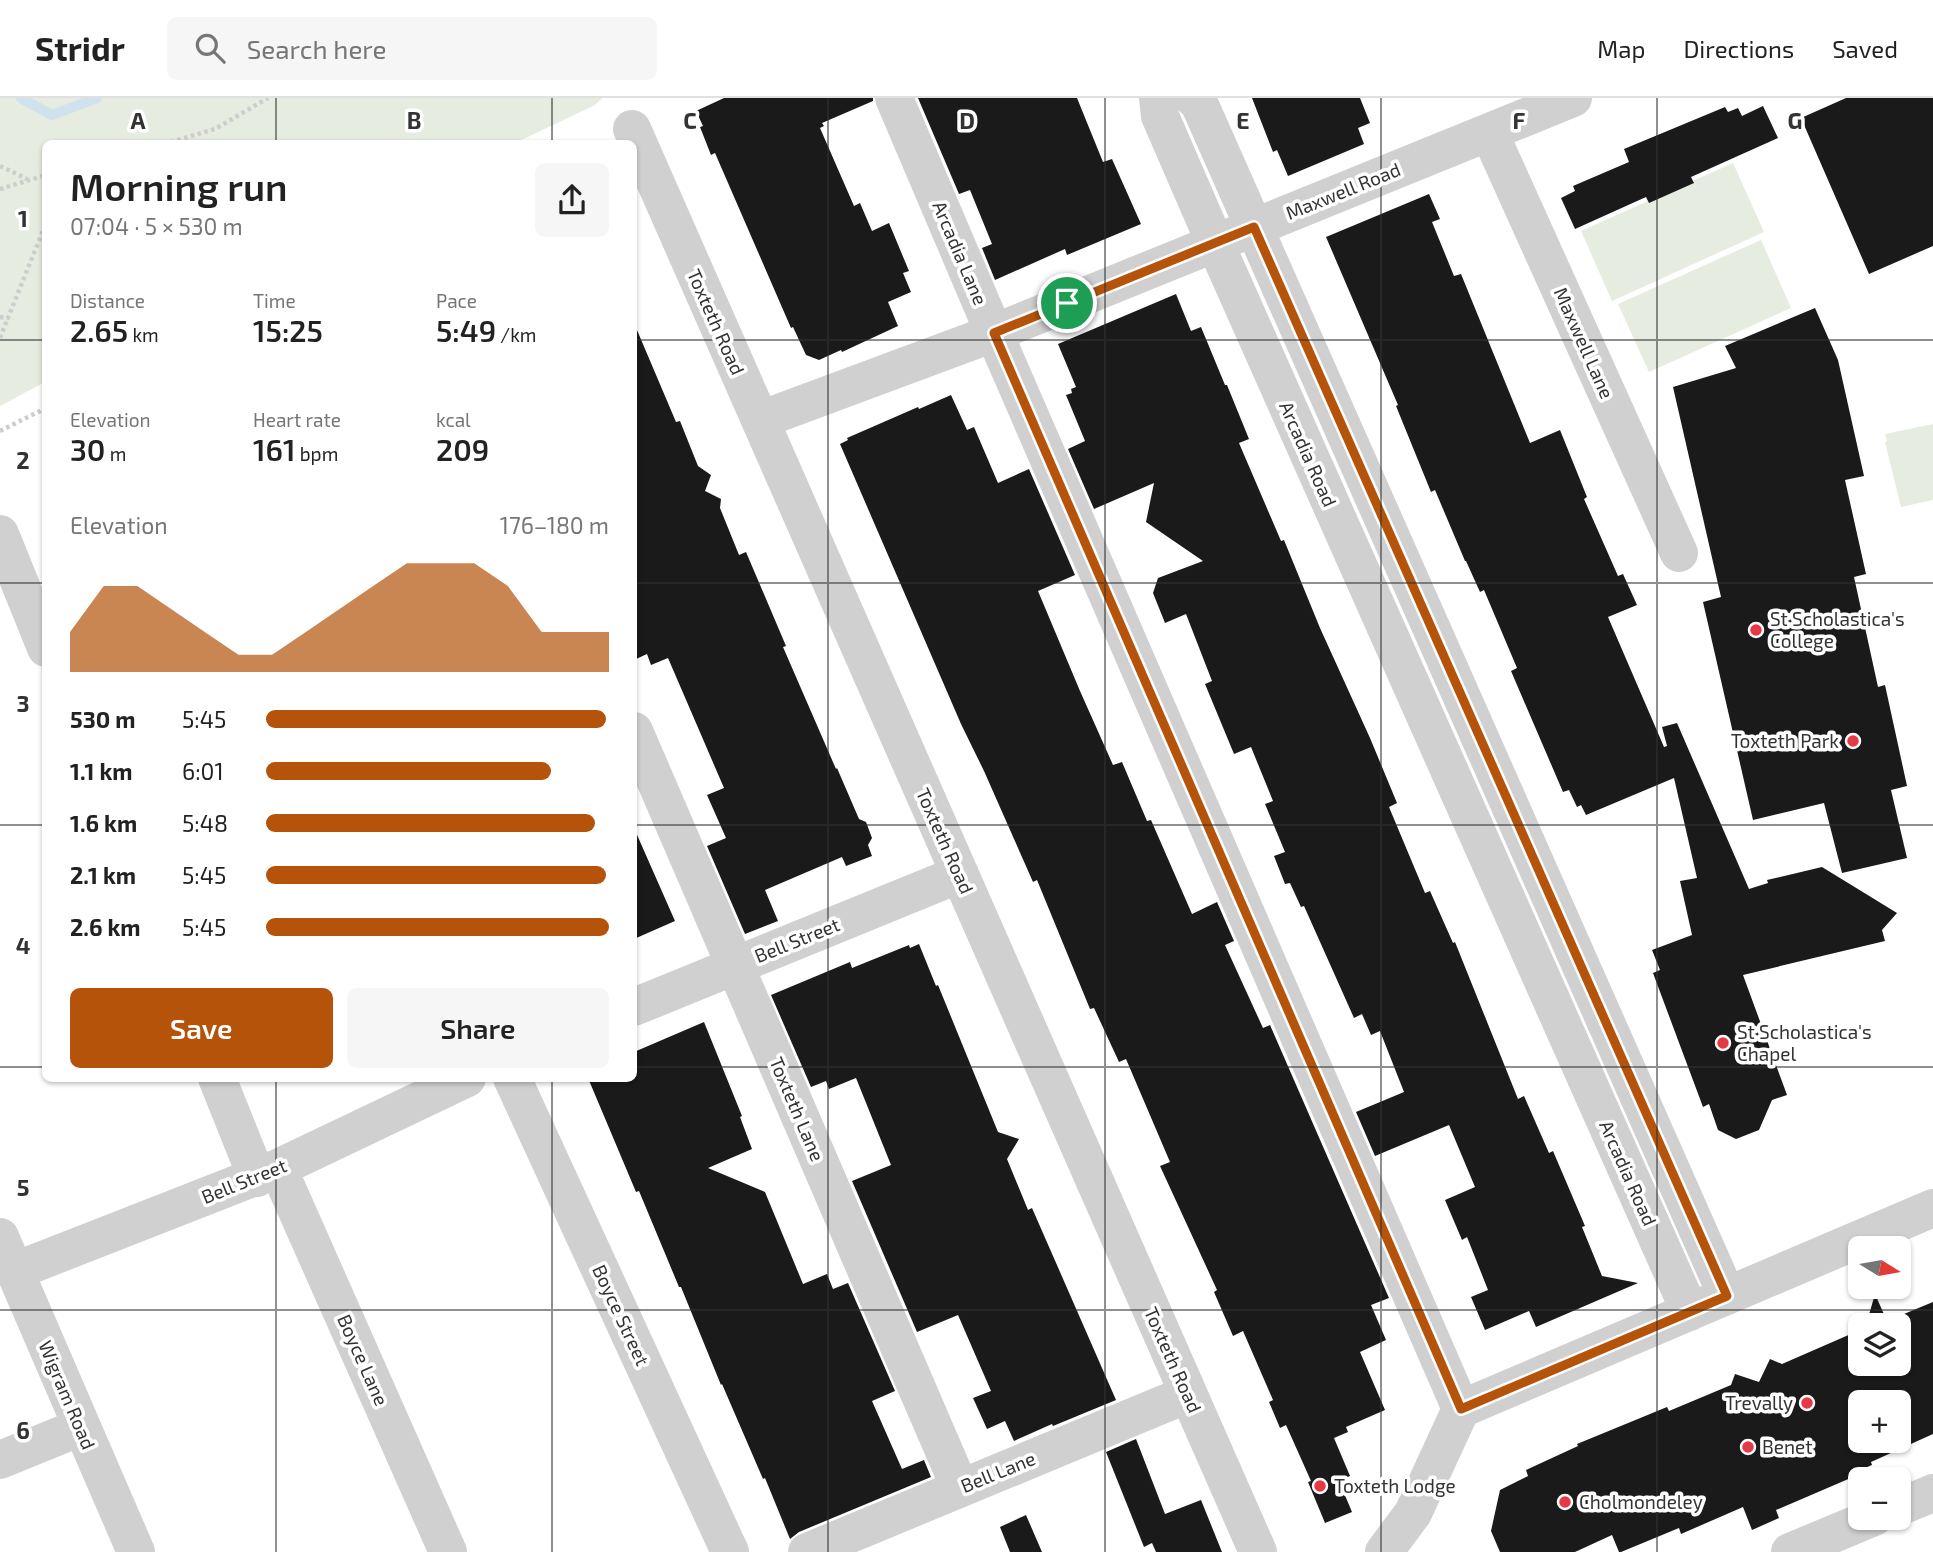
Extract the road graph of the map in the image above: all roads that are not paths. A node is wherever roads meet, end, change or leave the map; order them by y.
1 (894, 98) edge
2 (1158, 98) edge
3 (1193, 98) edge
4 (1573, 98) edge
5 (632, 129) dead end
6 (1489, 132) junction
7 (634, 140) edge
8 (637, 154) edge
9 (647, 203) edge
10 (1254, 227) junction
11 (1214, 243) junction
12 (994, 333) junction
13 (760, 420) junction
14 (0, 534) edge
15 (1679, 553) dead end
16 (42, 638) edge
17 (637, 738) edge
18 (1504, 792) junction
19 (1466, 808) junction
20 (960, 873) junction
21 (735, 966) junction
22 (637, 1006) edge
23 (1604, 1017) junction
24 (1566, 1034) junction
25 (219, 1082) edge
26 (459, 1082) edge
27 (514, 1082) edge
28 (268, 1173) junction
29 (1933, 1208) edge
30 (0, 1237) edge
31 (15, 1271) junction
32 (1727, 1296) junction
33 (1690, 1312) junction
34 (1188, 1394) junction
35 (1461, 1409) junction
36 (81, 1427) junction
37 (0, 1460) edge
38 (960, 1488) junction
39 (1933, 1493) edge
40 (1911, 1502) edge
41 (1848, 1528) edge
42 (135, 1552) edge
43 (448, 1552) edge
44 (730, 1552) edge
45 (807, 1552) edge
46 (1258, 1552) edge
47 (1384, 1552) edge
48 (1790, 1552) edge

1 - 12 street, Arcadia Lane
2 - 11 street, Arcadia Road
3 - 10 street
4 - 6 street, Maxwell Road
5 - 7 street, Toxteth Road
6 - 10 street, Maxwell Road
6 - 15 street, Maxwell Lane
8 - 9 street, Toxteth Road
9 - 13 street, Toxteth Road
10 - 11 street, Maxwell Road
10 - 18 street
11 - 12 street, Maxwell Road
11 - 19 street, Arcadia Road
12 - 13 street, Maxwell Road
12 - 35 street, Arcadia Lane
13 - 20 street, Toxteth Road
14 - 16 street
17 - 21 street, Toxteth Lane
18 - 19 street
18 - 23 street
19 - 24 street, Arcadia Road
20 - 21 street, Bell Street
20 - 34 street, Toxteth Road
21 - 22 street, Bell Street
21 - 38 street, Toxteth Lane
23 - 24 street
23 - 32 street
24 - 33 street, Arcadia Road
25 - 28 street, Boyce Lane
26 - 28 street, Bell Street
27 - 44 street, Boyce Street
28 - 31 street, Bell Street
28 - 43 street, Boyce Lane
29 - 32 street
30 - 31 street, Wigram Road
31 - 36 street, Wigram Road
32 - 33 street
33 - 35 street
34 - 38 street, Bell Lane
34 - 46 street, Toxteth Road
35 - 47 street
36 - 37 street
36 - 42 street, Wigram Road
38 - 45 street, Bell Lane
39 - 40 street
41 - 48 street

